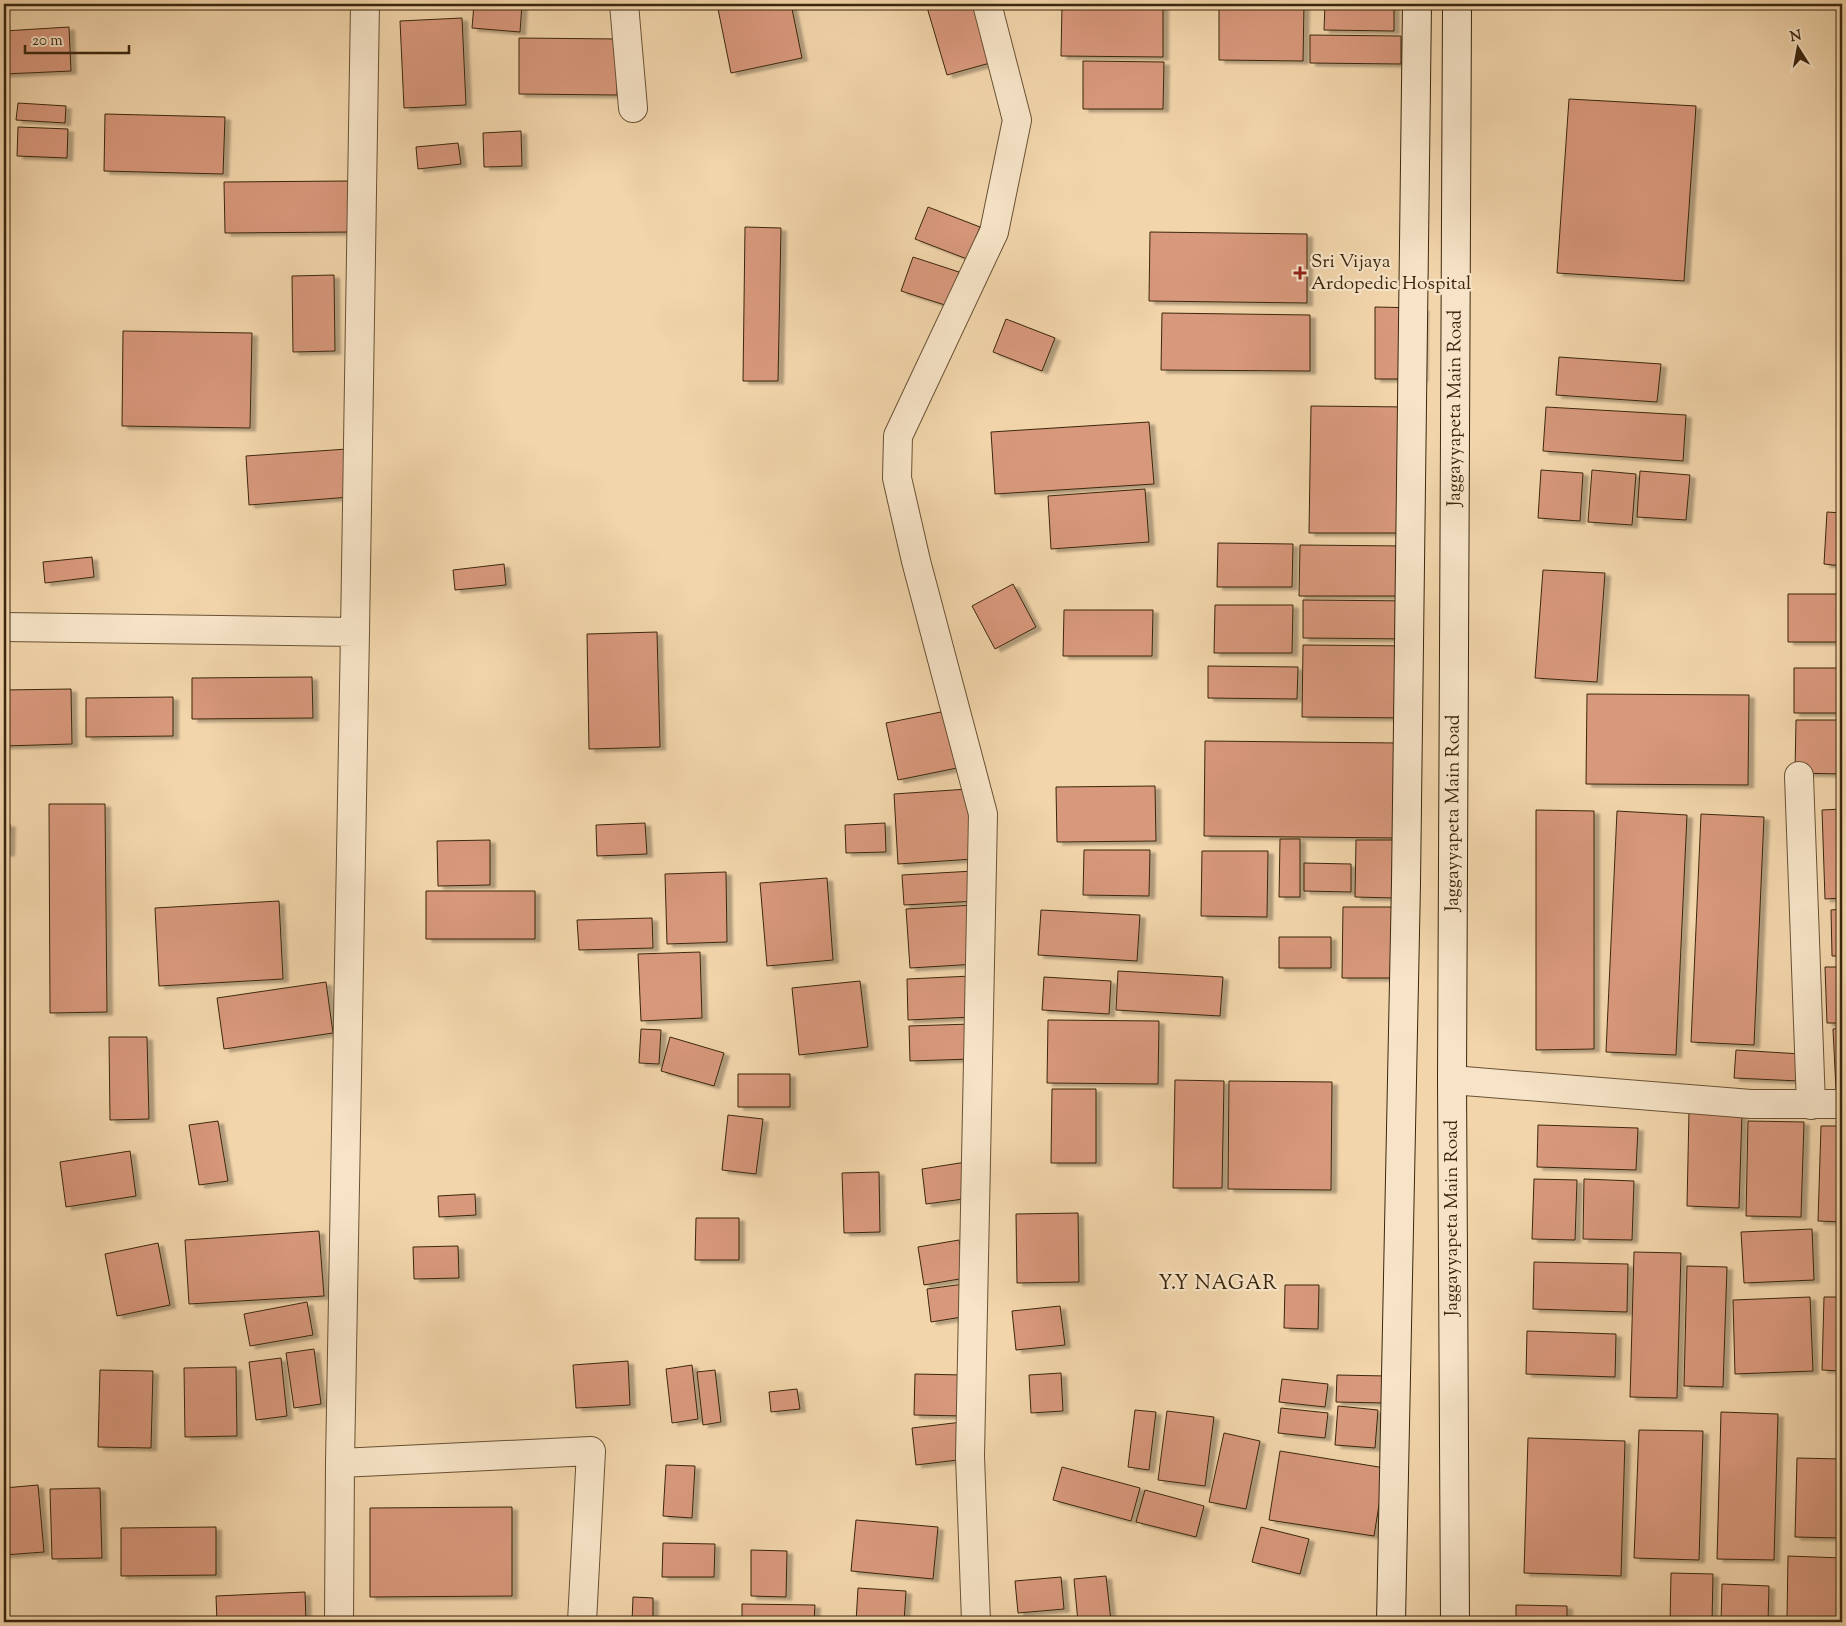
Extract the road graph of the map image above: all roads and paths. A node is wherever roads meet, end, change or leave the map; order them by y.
1 (365, 4) edge
2 (624, 4) edge
3 (987, 4) edge
4 (1417, 4) edge
5 (1457, 4) edge
6 (633, 108) dead end
7 (4, 627) edge
8 (355, 632) junction
9 (1799, 776) dead end
10 (1452, 1080) junction
11 (1842, 1104) edge
12 (1811, 1105) junction
13 (340, 1463) junction
14 (339, 1622) edge
15 (582, 1622) edge
16 (976, 1622) edge
17 (1391, 1622) edge
18 (1455, 1622) edge

1 - 8 street
2 - 6 street
3 - 16 street
4 - 17 street
5 - 10 street, Jaggayyapeta Main Road
7 - 8 street
8 - 13 street
9 - 12 street
10 - 12 street
10 - 18 street, Jaggayyapeta Main Road
11 - 12 street
13 - 14 street
13 - 15 street

